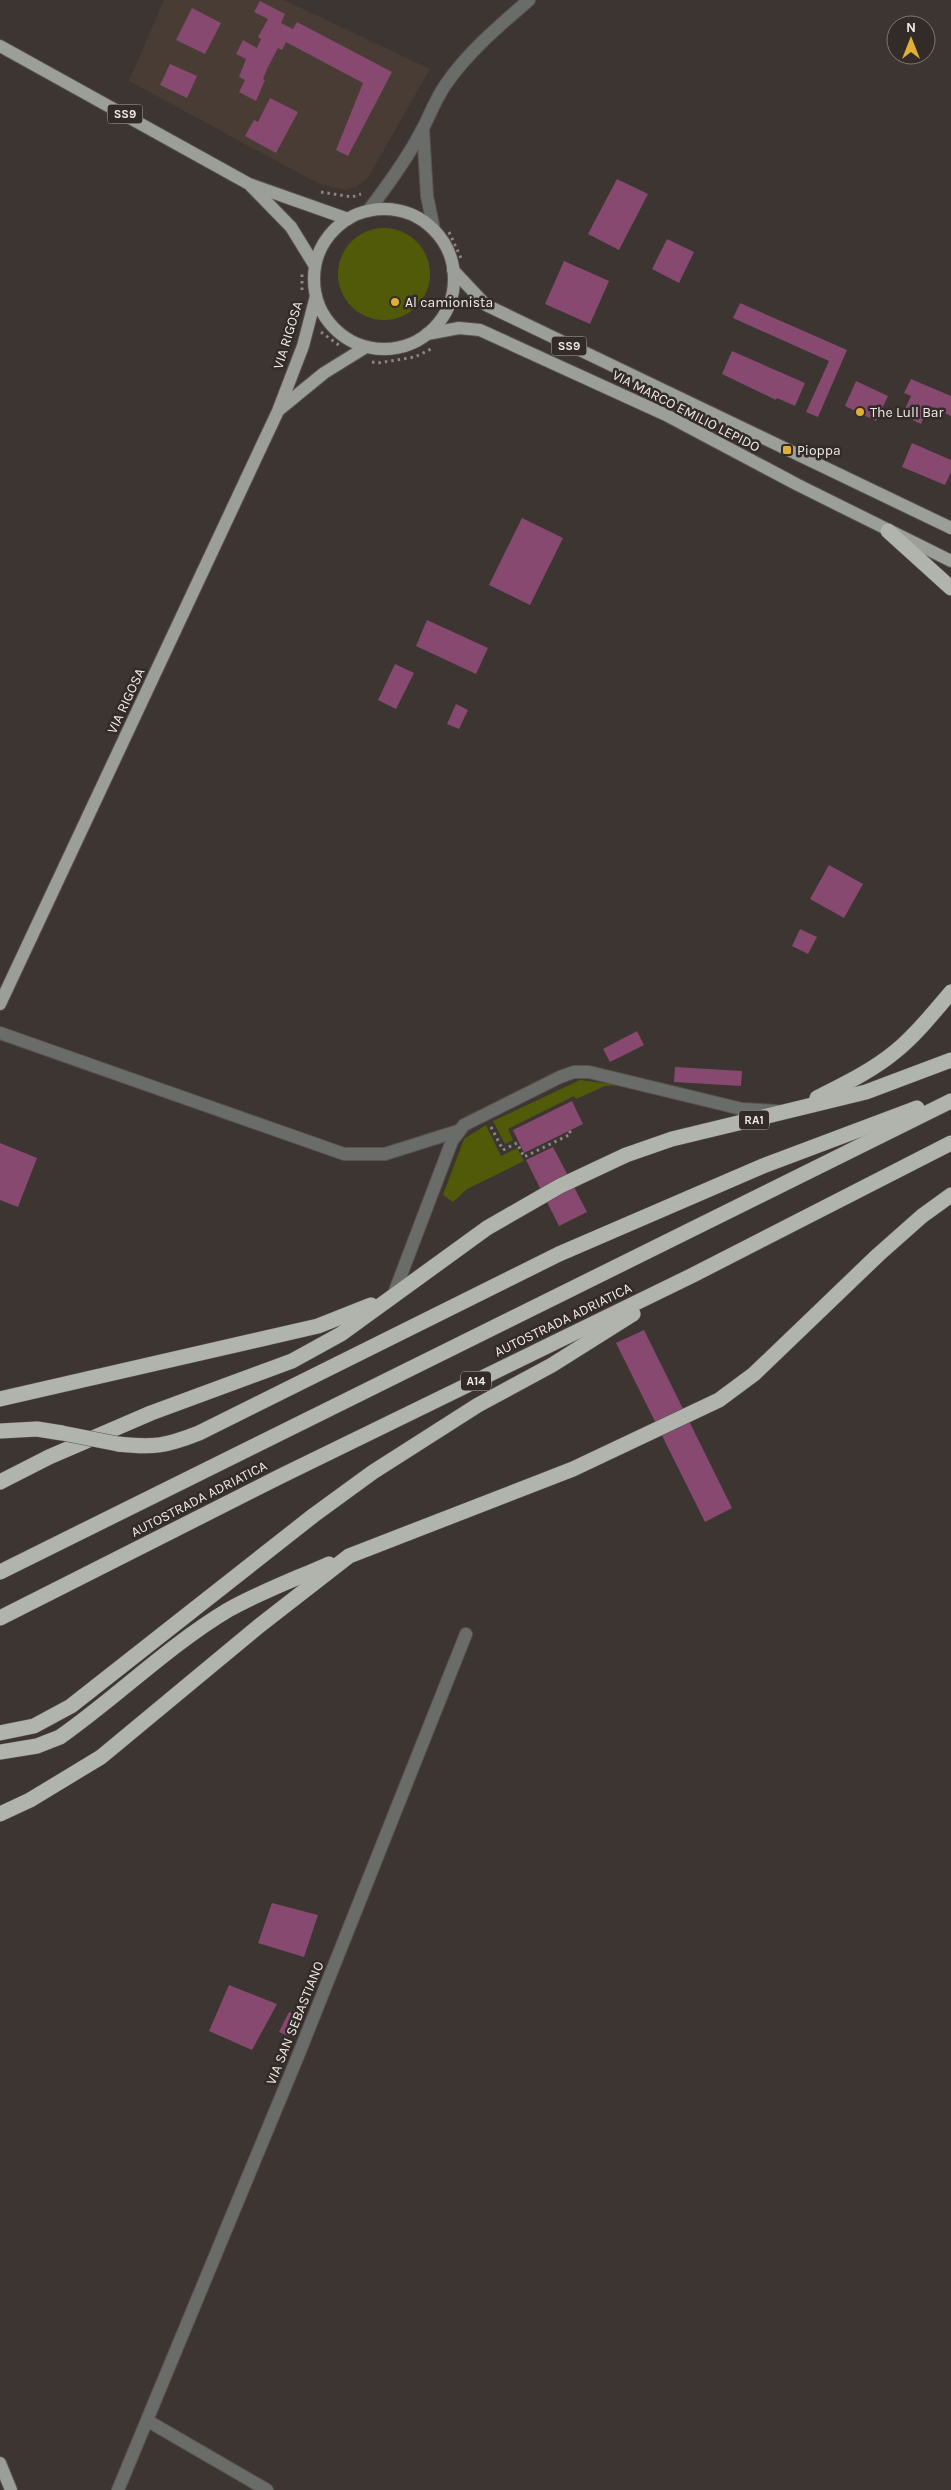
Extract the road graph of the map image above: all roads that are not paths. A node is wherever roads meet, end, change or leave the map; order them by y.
1 (529, 0) edge
2 (0, 46) edge
3 (423, 129) junction
4 (249, 184) junction
5 (368, 211) junction
6 (348, 219) junction
7 (434, 230) junction
8 (315, 266) junction
9 (453, 270) junction
10 (316, 296) junction
11 (427, 334) junction
12 (366, 347) junction
13 (278, 411) junction
14 (951, 528) edge
15 (888, 531) junction
16 (951, 561) edge
17 (951, 588) edge
18 (951, 992) edge
19 (0, 1004) edge
20 (0, 1033) edge
21 (951, 1060) edge
22 (951, 1095) edge
23 (951, 1101) edge
24 (792, 1112) junction
25 (458, 1131) junction
26 (951, 1143) edge
27 (951, 1195) edge
28 (951, 1205) edge
29 (922, 1216) junction
30 (693, 1275) junction
31 (393, 1296) junction
32 (0, 1399) edge
33 (0, 1431) edge
34 (0, 1482) edge
35 (348, 1556) junction
36 (0, 1572) edge
37 (0, 1618) edge
38 (466, 1634) dead end
39 (0, 1733) edge
40 (0, 1752) edge
41 (0, 1814) edge
42 (148, 2421) junction
43 (0, 2463) edge
44 (11, 2490) edge
45 (118, 2490) edge
46 (267, 2490) edge

1 - 3 street
2 - 4 main road, SS9
3 - 5 street
3 - 7 street
4 - 6 main road, SS9
4 - 8 main road, SS9
5 - 6 main road, SS9
5 - 7 main road, SS9
6 - 8 main road, SS9
7 - 9 main road, SS9
8 - 10 main road, SS9
9 - 11 main road, SS9
9 - 14 main road, VIA MARCO EMILIO LEPIDO / SS9
10 - 12 main road, SS9
10 - 13 main road, VIA RIGOSA
11 - 12 main road, SS9
11 - 15 main road, VIA MARCO EMILIO LEPIDO / SS9
12 - 13 main road, VIA RIGOSA
13 - 19 main road, VIA RIGOSA
15 - 16 main road, VIA MARCO EMILIO LEPIDO / SS9
15 - 17 highway
18 - 24 highway
20 - 25 street
21 - 24 highway, RA1
22 - 33 highway, bridge
23 - 36 highway, AUTOSTRADA ADRIATICA
24 - 25 street
24 - 31 highway, RA1
25 - 31 street
26 - 30 highway, AUTOSTRADA ADRIATICA / A14
27 - 29 highway
28 - 29 highway
29 - 35 highway
30 - 37 highway, AUTOSTRADA ADRIATICA / A14
30 - 39 highway
31 - 32 highway
31 - 34 highway
35 - 40 highway
35 - 41 highway
38 - 42 street, VIA SAN SEBASTIANO
42 - 45 street, VIA SAN SEBASTIANO
42 - 46 street
43 - 44 main road

